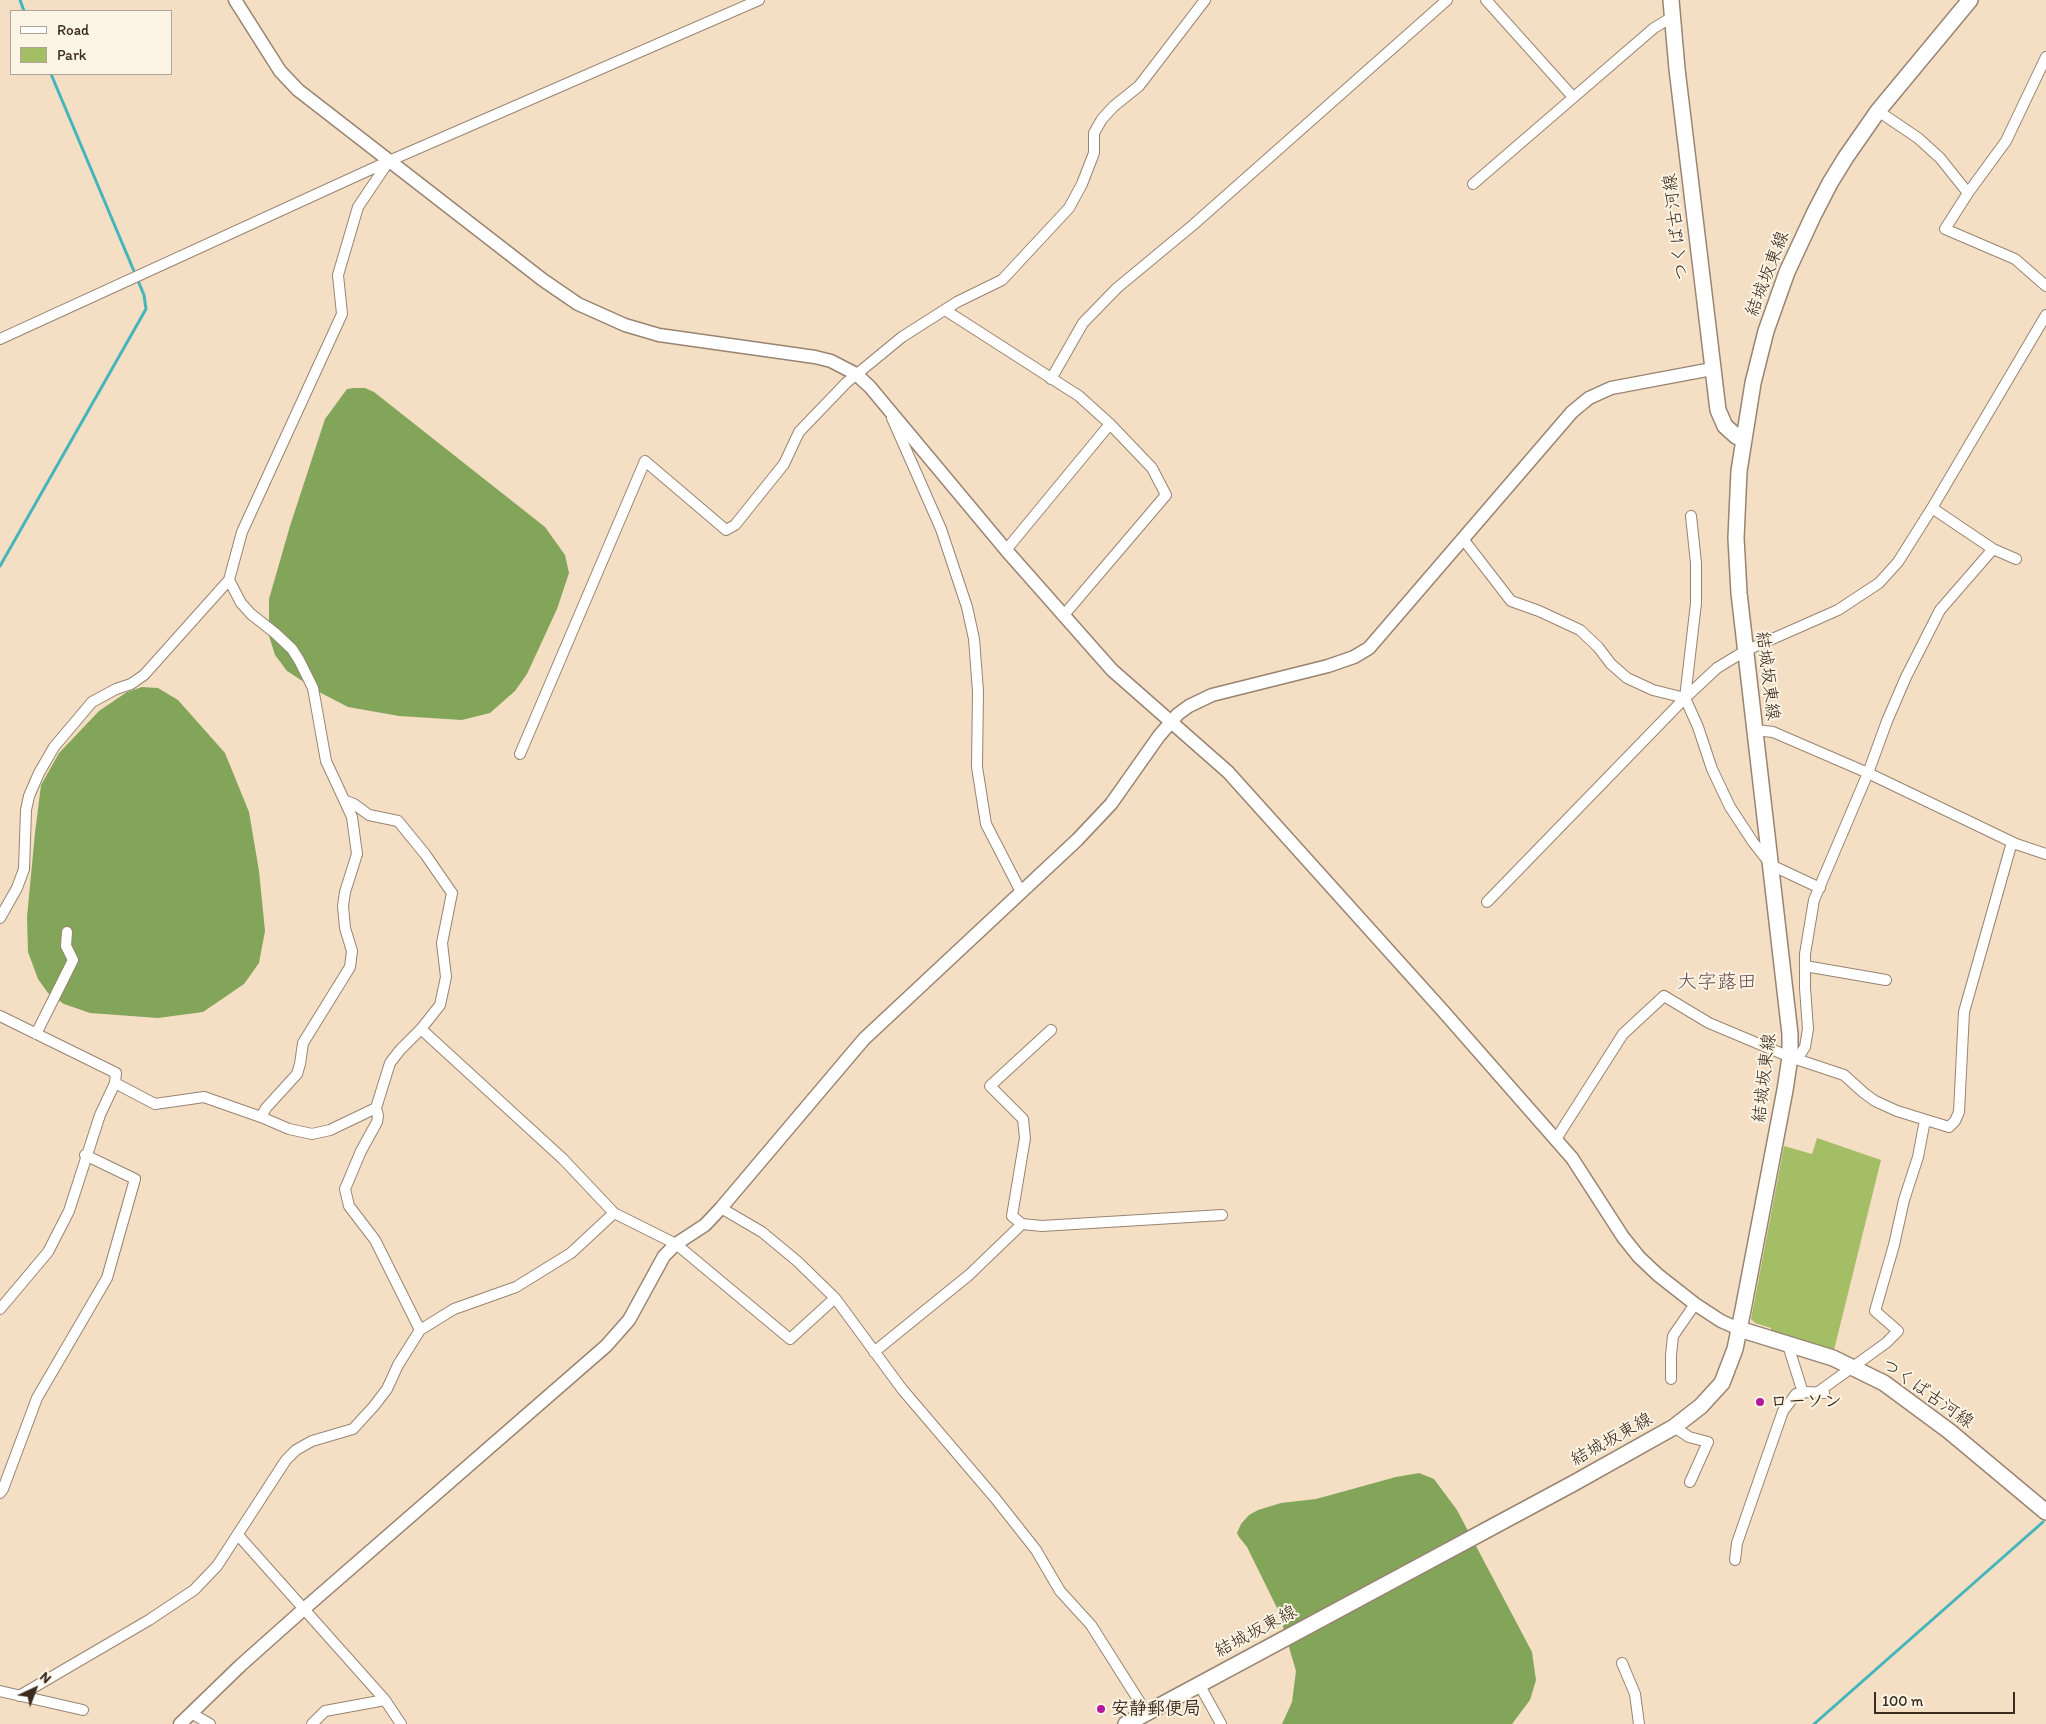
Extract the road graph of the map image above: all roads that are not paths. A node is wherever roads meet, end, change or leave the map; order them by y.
1 (235, 0) edge
2 (759, 0) edge
3 (1205, 0) edge
4 (1447, 0) edge
5 (1486, 0) edge
6 (1671, 0) edge
7 (1970, 0) edge
8 (1672, 17) junction
9 (2046, 56) edge
10 (1573, 97) junction
11 (1878, 111) junction
12 (390, 161) junction
13 (1473, 184) dead end
14 (1968, 193) junction
15 (2046, 286) edge
16 (945, 310) junction
17 (2046, 315) edge
18 (0, 340) edge
19 (1712, 369) junction
20 (856, 374) junction
21 (1051, 379) junction
22 (886, 406) junction
23 (1110, 424) junction
24 (1743, 438) junction
25 (1932, 508) junction
26 (1691, 516) dead end
27 (1463, 539) junction
28 (1993, 549) junction
29 (1006, 550) junction
30 (2016, 560) dead end
31 (229, 580) junction
32 (1063, 616) junction
33 (1745, 651) junction
34 (1685, 698) junction
35 (1171, 721) junction
36 (1755, 730) junction
37 (520, 754) dead end
38 (1868, 773) junction
39 (346, 801) junction
40 (2012, 842) junction
41 (2046, 854) edge
42 (1772, 865) junction
43 (1820, 888) junction
44 (1021, 892) junction
45 (1487, 902) dead end
46 (0, 918) edge
47 (67, 932) dead end
48 (1805, 966) junction
49 (1886, 980) dead end
50 (0, 1016) edge
51 (421, 1029) junction
52 (1051, 1030) dead end
53 (36, 1034) junction
54 (1793, 1058) junction
55 (115, 1083) junction
56 (376, 1108) junction
57 (261, 1117) junction
58 (1925, 1120) junction
59 (1556, 1139) junction
60 (85, 1155) junction
61 (721, 1208) junction
62 (614, 1213) junction
63 (1222, 1216) dead end
64 (1022, 1224) junction
65 (676, 1244) junction
66 (835, 1298) junction
67 (1695, 1304) junction
68 (0, 1309) edge
69 (1740, 1329) junction
70 (420, 1330) junction
71 (1787, 1342) junction
72 (874, 1352) junction
73 (1852, 1366) junction
74 (1670, 1379) dead end
75 (1803, 1393) junction
76 (1674, 1426) junction
77 (1690, 1482) dead end
78 (0, 1493) edge
79 (2046, 1512) edge
80 (238, 1535) junction
81 (1735, 1560) dead end
82 (305, 1608) junction
83 (1622, 1663) dead end
84 (1199, 1684) junction
85 (0, 1691) edge
86 (19, 1696) junction
87 (385, 1700) junction
88 (83, 1710) dead end
89 (1146, 1712) junction
90 (192, 1713) junction
91 (180, 1724) edge
92 (210, 1724) edge
93 (312, 1724) edge
94 (402, 1724) edge
95 (1126, 1724) edge
96 (1221, 1724) edge
97 (1639, 1724) edge

1 - 12 street
2 - 12 street
3 - 16 street
4 - 21 street
5 - 10 street
6 - 8 main road, つくば古河線
7 - 11 main road, 結城坂東線
8 - 10 street
8 - 19 main road, つくば古河線
9 - 14 street
10 - 13 street
11 - 14 street
11 - 24 main road, 結城坂東線
12 - 18 street
12 - 20 street
12 - 31 street
14 - 15 street
16 - 20 street
16 - 21 street
17 - 25 street
19 - 24 main road, つくば古河線
19 - 27 street
20 - 22 street
20 - 37 street
21 - 23 street
22 - 29 street
22 - 44 street
23 - 29 street
23 - 32 street
24 - 33 main road, 結城坂東線
25 - 28 street
25 - 33 street
26 - 34 street
27 - 34 street
27 - 35 street
28 - 30 street
28 - 38 street
29 - 32 street
31 - 39 street
31 - 46 street
32 - 35 street
33 - 34 street
33 - 36 main road, 結城坂東線
34 - 42 street
34 - 45 street
35 - 44 street
35 - 59 street
36 - 38 street
36 - 42 main road, 結城坂東線
38 - 40 street
38 - 43 street
39 - 51 street
39 - 57 street
40 - 41 street
40 - 58 street
42 - 43 street
42 - 54 main road, 結城坂東線
43 - 48 street
44 - 61 street
47 - 53 street
48 - 49 street
48 - 54 street
50 - 53 street
51 - 56 street
51 - 62 street
52 - 64 street
53 - 55 street
54 - 58 street
54 - 59 street
54 - 69 main road, 結城坂東線
55 - 57 street
55 - 60 street
56 - 57 street
56 - 70 street
58 - 73 street
59 - 67 street
60 - 68 street
60 - 78 street
61 - 65 street
61 - 66 street
62 - 65 street
62 - 70 street
63 - 64 street
64 - 72 street
65 - 66 street
65 - 82 street
66 - 72 street
67 - 69 street
67 - 74 street
69 - 71 main road, つくば古河線
69 - 76 main road, 結城坂東線
70 - 80 street
71 - 73 main road, つくば古河線
71 - 75 street
72 - 89 street
73 - 75 street
73 - 79 main road, つくば古河線
75 - 81 street
76 - 77 street
76 - 84 main road, 結城坂東線
80 - 82 street
80 - 86 street
82 - 87 street
82 - 90 street
83 - 97 street
84 - 89 main road, 結城坂東線
84 - 96 street
85 - 86 street
86 - 88 street
87 - 93 street
87 - 94 street
89 - 95 main road, 結城坂東線
90 - 91 street
90 - 92 street

